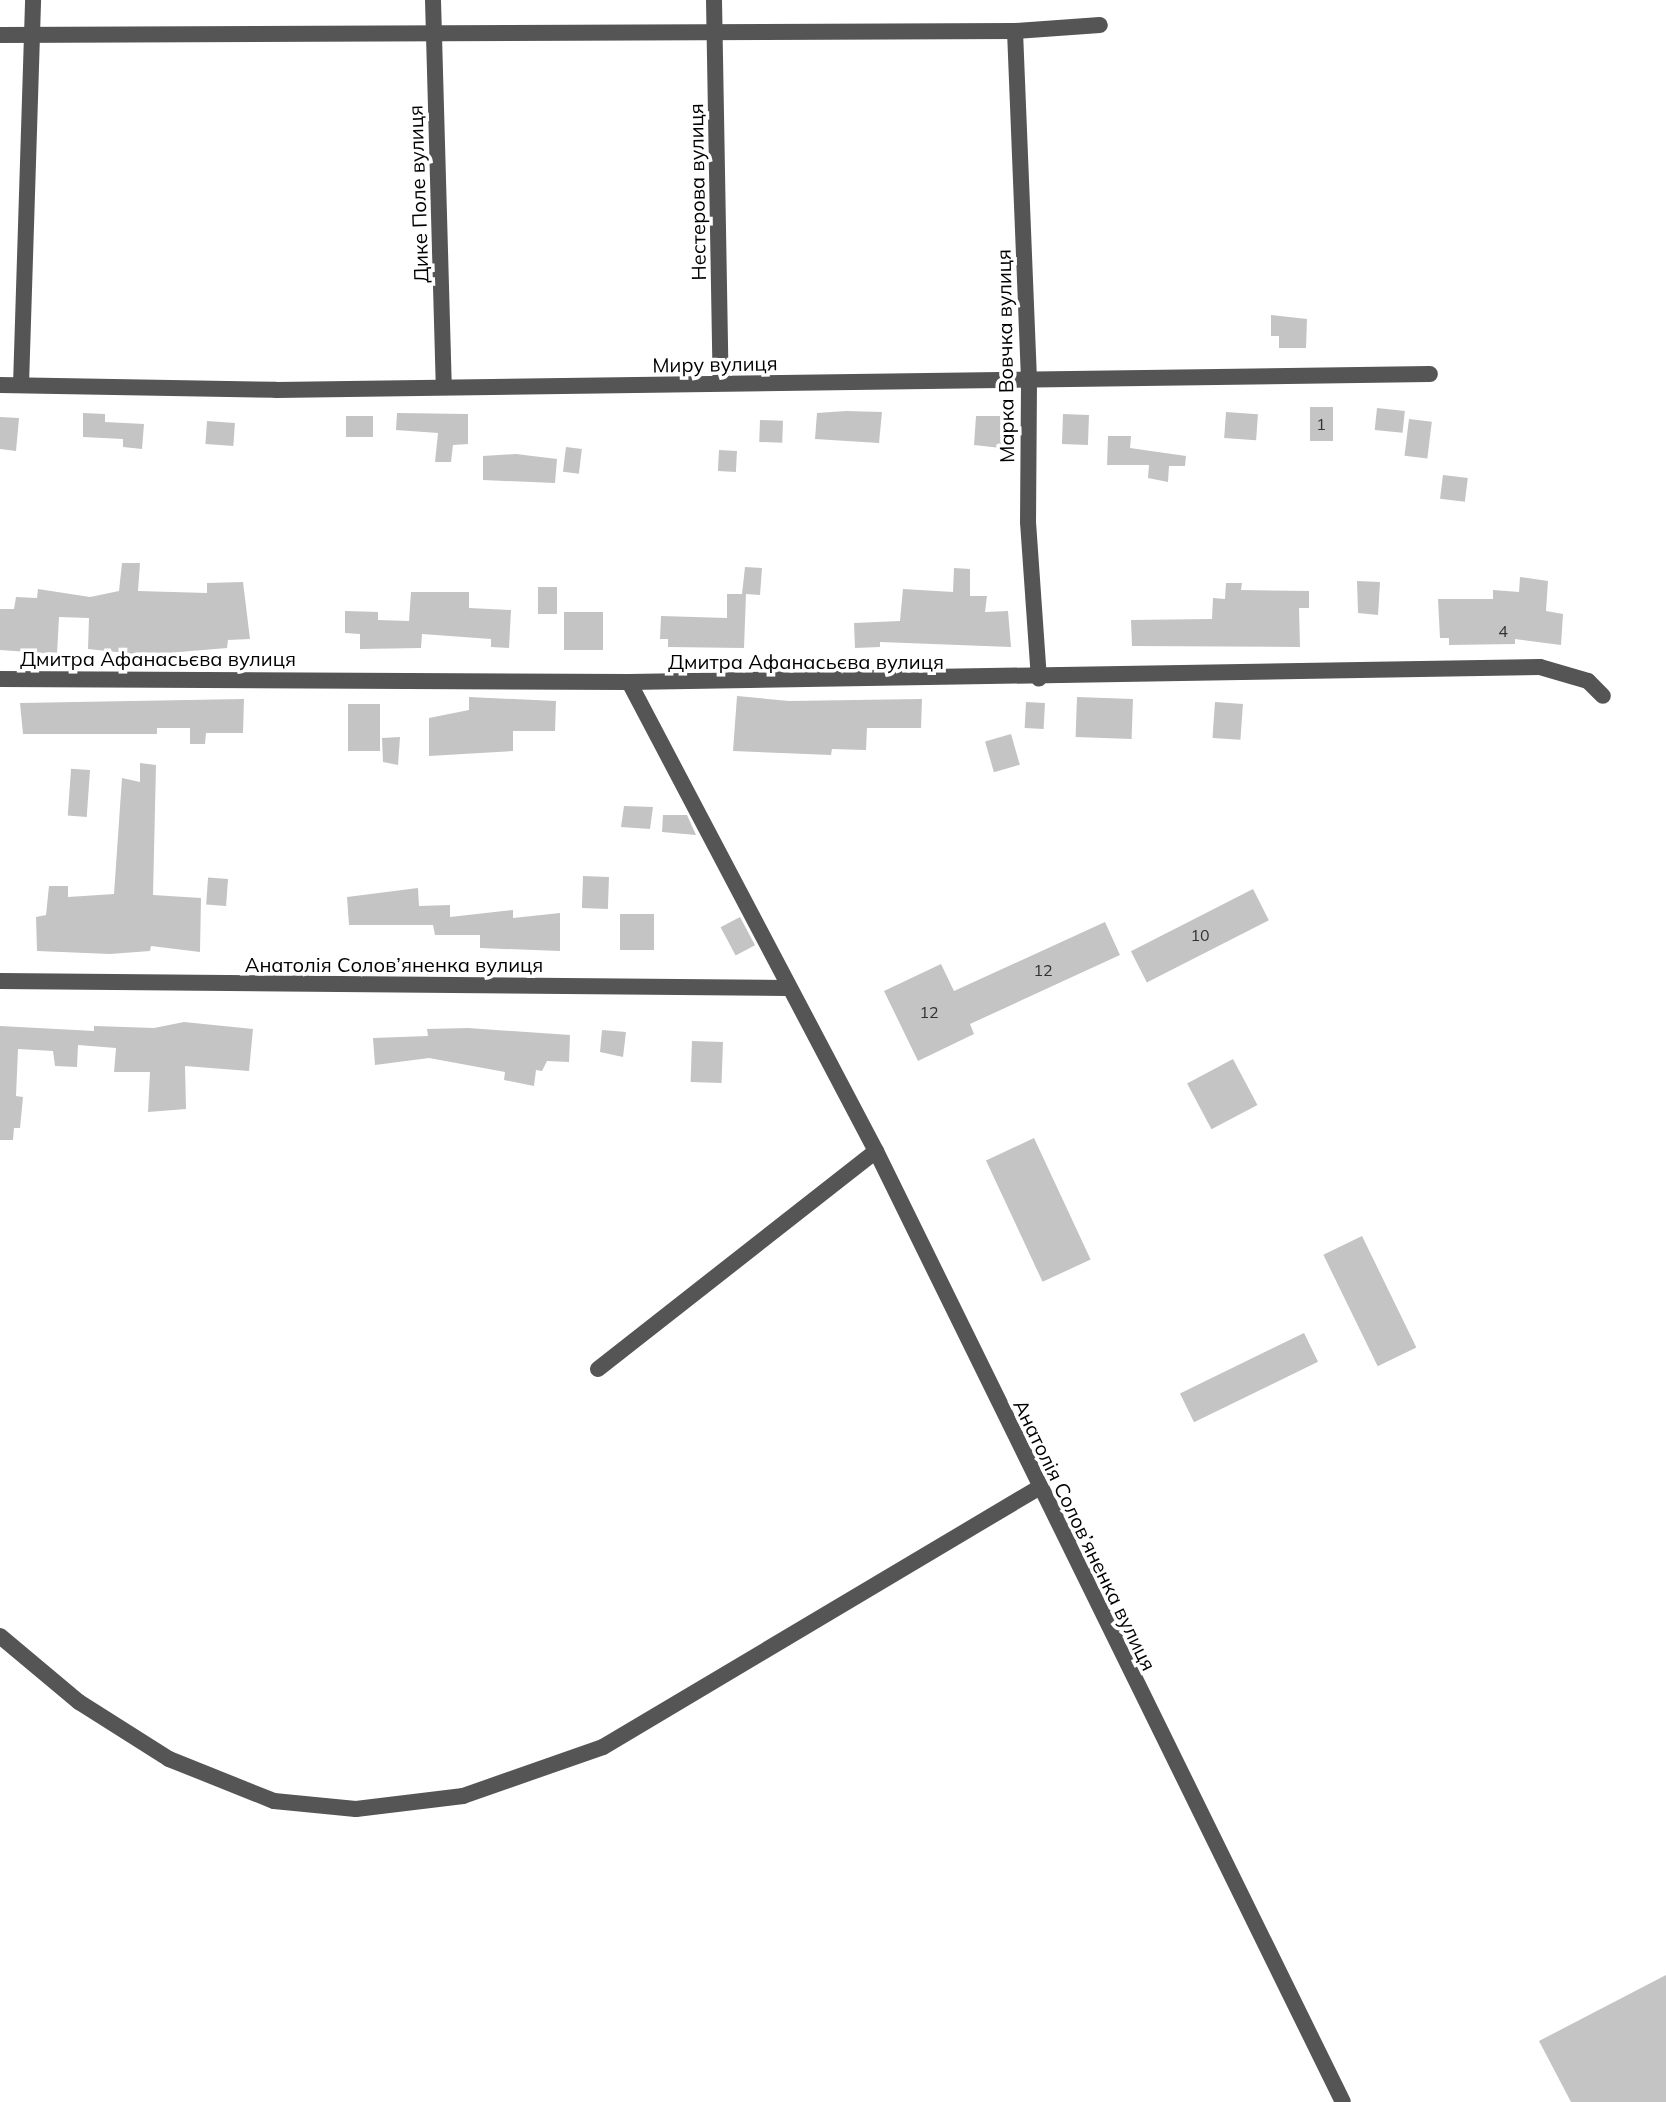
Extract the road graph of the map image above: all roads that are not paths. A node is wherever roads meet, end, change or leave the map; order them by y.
1 (33, 0) edge
2 (433, 0) edge
3 (714, 0) edge
4 (1100, 25) dead end
5 (434, 31) junction
6 (714, 31) junction
7 (1015, 31) junction
8 (32, 34) junction
9 (0, 35) edge
10 (1430, 374) dead end
11 (1029, 381) junction
12 (721, 383) junction
13 (0, 385) edge
14 (21, 385) junction
15 (444, 387) junction
16 (0, 679) edge
17 (1039, 679) junction
18 (629, 682) junction
19 (1603, 696) dead end
20 (0, 981) edge
21 (787, 988) junction
22 (876, 1151) junction
23 (598, 1369) dead end
24 (1040, 1487) junction
25 (0, 1636) edge
26 (1343, 2102) edge

1 - 8 street
2 - 5 street, Дике Поле вулиця
3 - 6 street, Нестерова вулиця
4 - 7 street
5 - 6 street
5 - 8 street
5 - 15 street, Дике Поле вулиця
6 - 7 street
6 - 12 street, Нестерова вулиця
7 - 11 street, Марка Вовчка вулиця
8 - 9 street
8 - 14 street
10 - 11 street, Миру вулиця
11 - 12 street, Миру вулиця
11 - 17 street, Марка Вовчка вулиця
12 - 15 street, Миру вулиця
13 - 14 street, Миру вулиця
14 - 15 street, Миру вулиця
16 - 18 street, Дмитра Афанасьєва вулиця
17 - 18 street, Дмитра Афанасьєва вулиця
17 - 19 street, Дмитра Афанасьєва вулиця
18 - 21 street, Анатолія Солов’яненка вулиця
20 - 21 street, Анатолія Солов’яненка вулиця
21 - 22 street, Анатолія Солов’яненка вулиця
22 - 23 street
22 - 24 street, Анатолія Солов’яненка вулиця
24 - 25 street
24 - 26 street, Анатолія Солов’яненка вулиця

